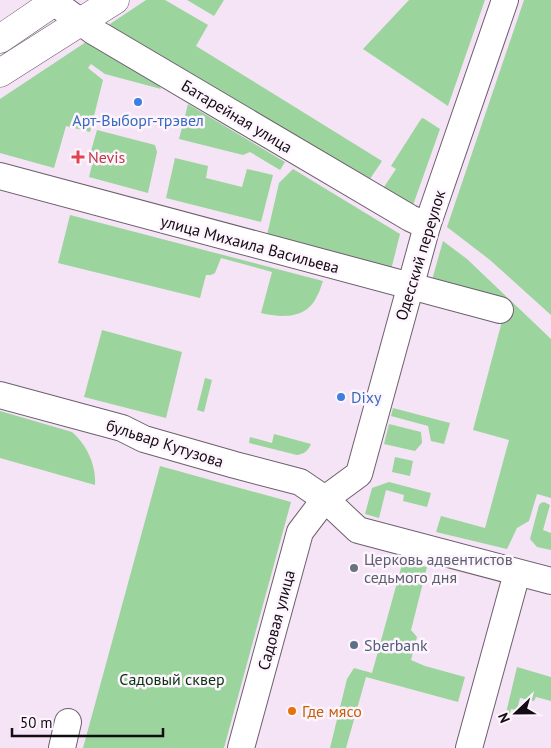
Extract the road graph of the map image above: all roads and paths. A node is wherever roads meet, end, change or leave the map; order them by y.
1 (115, 0) edge
2 (505, 0) edge
3 (54, 1) edge
4 (81, 22) junction
5 (0, 39) edge
6 (0, 73) edge
7 (0, 176) edge
8 (427, 226) junction
9 (410, 286) junction
10 (500, 310) dead end
11 (0, 395) edge
12 (325, 499) junction
13 (517, 573) junction
14 (551, 581) edge
15 (68, 722) dead end
16 (62, 748) edge
17 (242, 748) edge
18 (469, 748) edge

1 - 4 main road
2 - 8 street, Одесский переулок
3 - 4 street, Батарейная улица
3 - 5 main road
4 - 6 main road
4 - 8 street, Батарейная улица
7 - 9 street, улица Михаила Васильева
8 - 9 street, Одесский переулок
9 - 10 street, улица Михаила Васильева
9 - 12 street, Одесский переулок
11 - 12 street, бульвар Кутузова
12 - 13 street, бульвар Кутузова
12 - 17 street, Садовая улица
13 - 14 street, бульвар Кутузова
13 - 18 street
15 - 16 street

